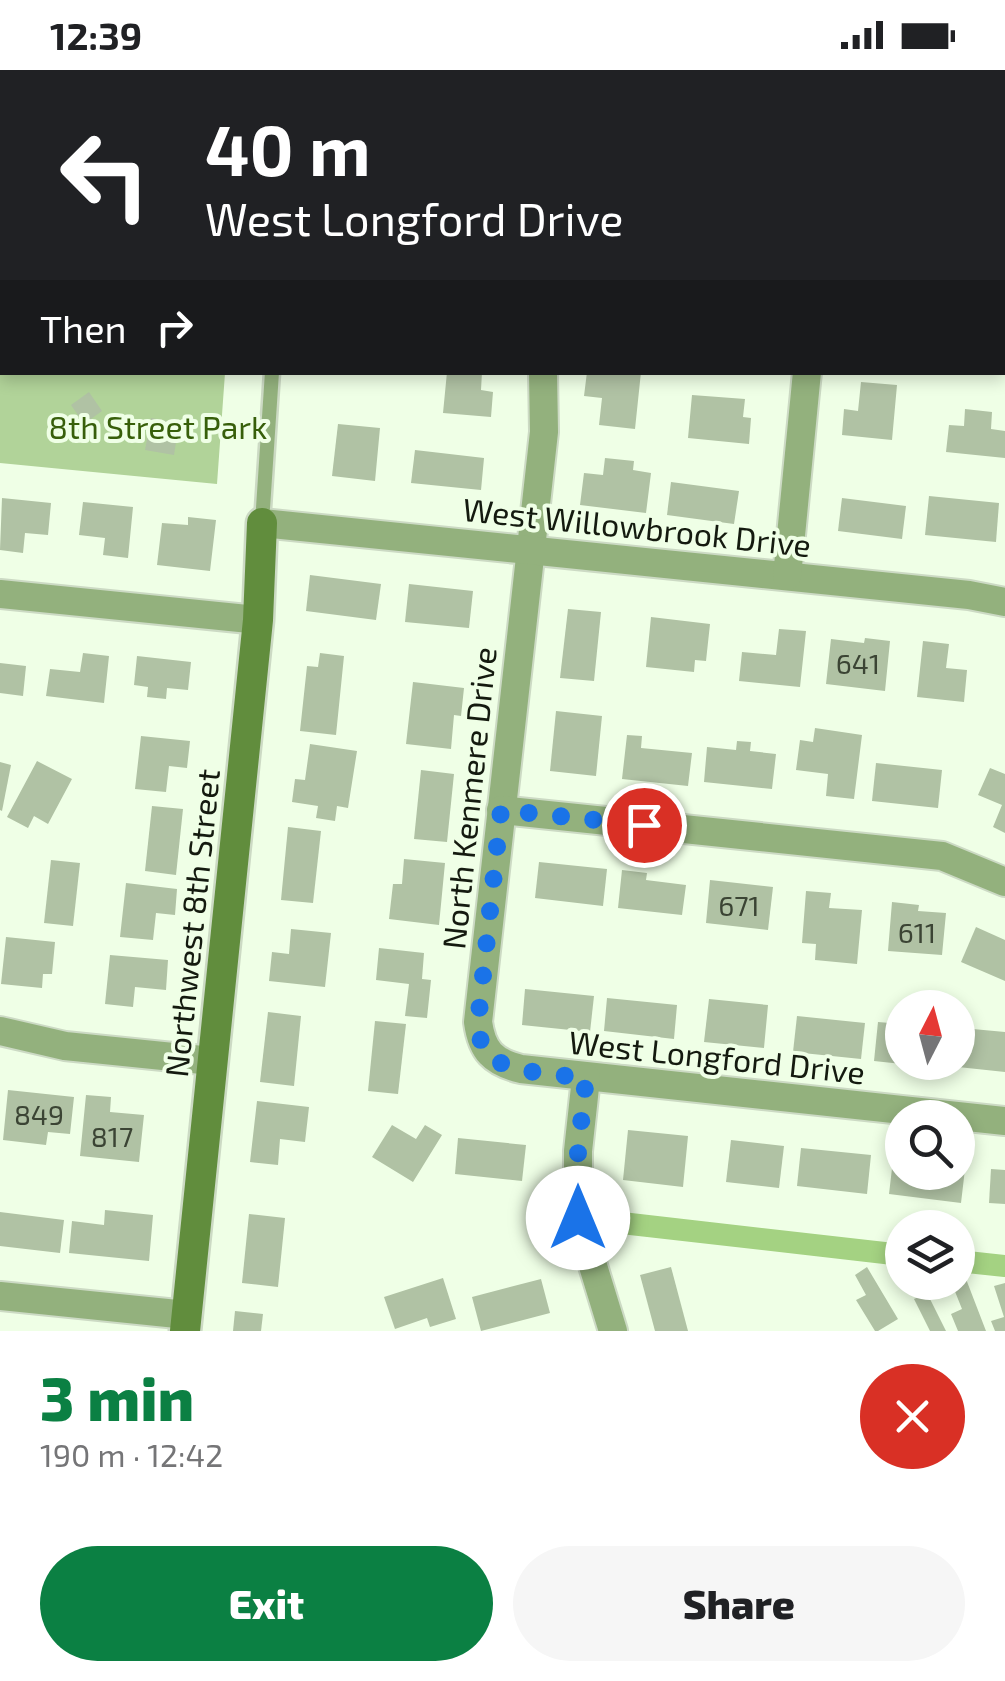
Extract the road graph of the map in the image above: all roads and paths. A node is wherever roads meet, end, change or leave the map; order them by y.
1 (272, 375) edge
2 (543, 375) edge
3 (807, 375) edge
4 (262, 522) junction
5 (532, 550) junction
6 (787, 576) junction
7 (0, 594) edge
8 (1005, 602) edge
9 (258, 620) junction
10 (501, 810) junction
11 (1005, 882) edge
12 (0, 1031) edge
13 (486, 1053) joint
14 (212, 1061) junction
15 (586, 1078) junction
16 (1005, 1121) edge
17 (0, 1296) edge
18 (186, 1323) edge
19 (613, 1331) edge

1 - 4 lane
2 - 5 street, North Kenmere Drive
3 - 6 street
4 - 5 street, West Willowbrook Drive
4 - 9 street, Northwest 8th Street
5 - 6 street, West Willowbrook Drive
5 - 10 street, North Kenmere Drive
6 - 8 street, West Willowbrook Drive
7 - 9 street
9 - 14 street, Northwest 8th Street
10 - 11 street
10 - 13 street, North Kenmere Drive
12 - 14 street
13 - 15 street, West Longford Drive
14 - 18 street, Northwest 8th Street
15 - 16 street, West Longford Drive
15 - 19 street
17 - 18 street

